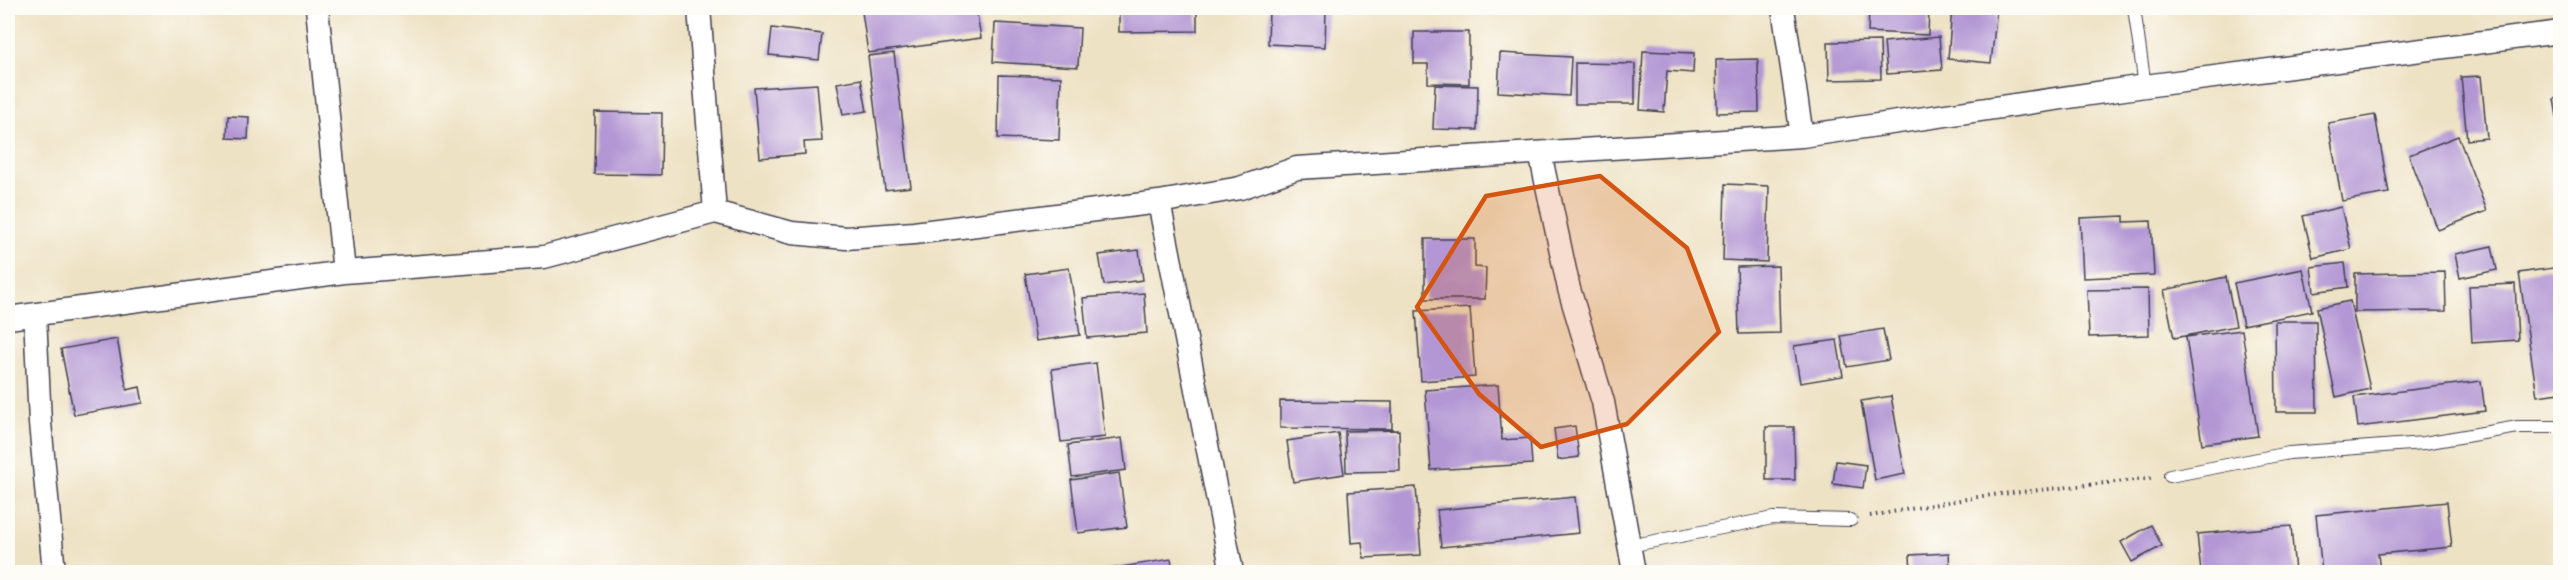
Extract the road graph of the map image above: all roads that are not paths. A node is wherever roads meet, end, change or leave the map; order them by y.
1 (317, 8) edge
2 (699, 8) edge
3 (1783, 8) edge
4 (2134, 8) edge
5 (2560, 32) edge
6 (2145, 86) junction
7 (1802, 136) junction
8 (1540, 153) junction
9 (1159, 202) junction
10 (715, 212) junction
11 (344, 272) junction
12 (36, 315) junction
13 (8, 318) edge
14 (2560, 427) edge
15 (2170, 476) road end
16 (1851, 520) road end
17 (1629, 546) junction
18 (54, 573) edge
19 (1232, 573) edge
20 (1634, 573) edge

1 - 11 street
2 - 10 street
3 - 7 street
4 - 6 lane
5 - 6 street
6 - 7 street
7 - 8 street
8 - 9 street
8 - 17 street
9 - 10 street
9 - 19 street
10 - 11 street
11 - 12 street
12 - 13 street
12 - 18 street
14 - 15 lane
16 - 17 lane
17 - 20 street

